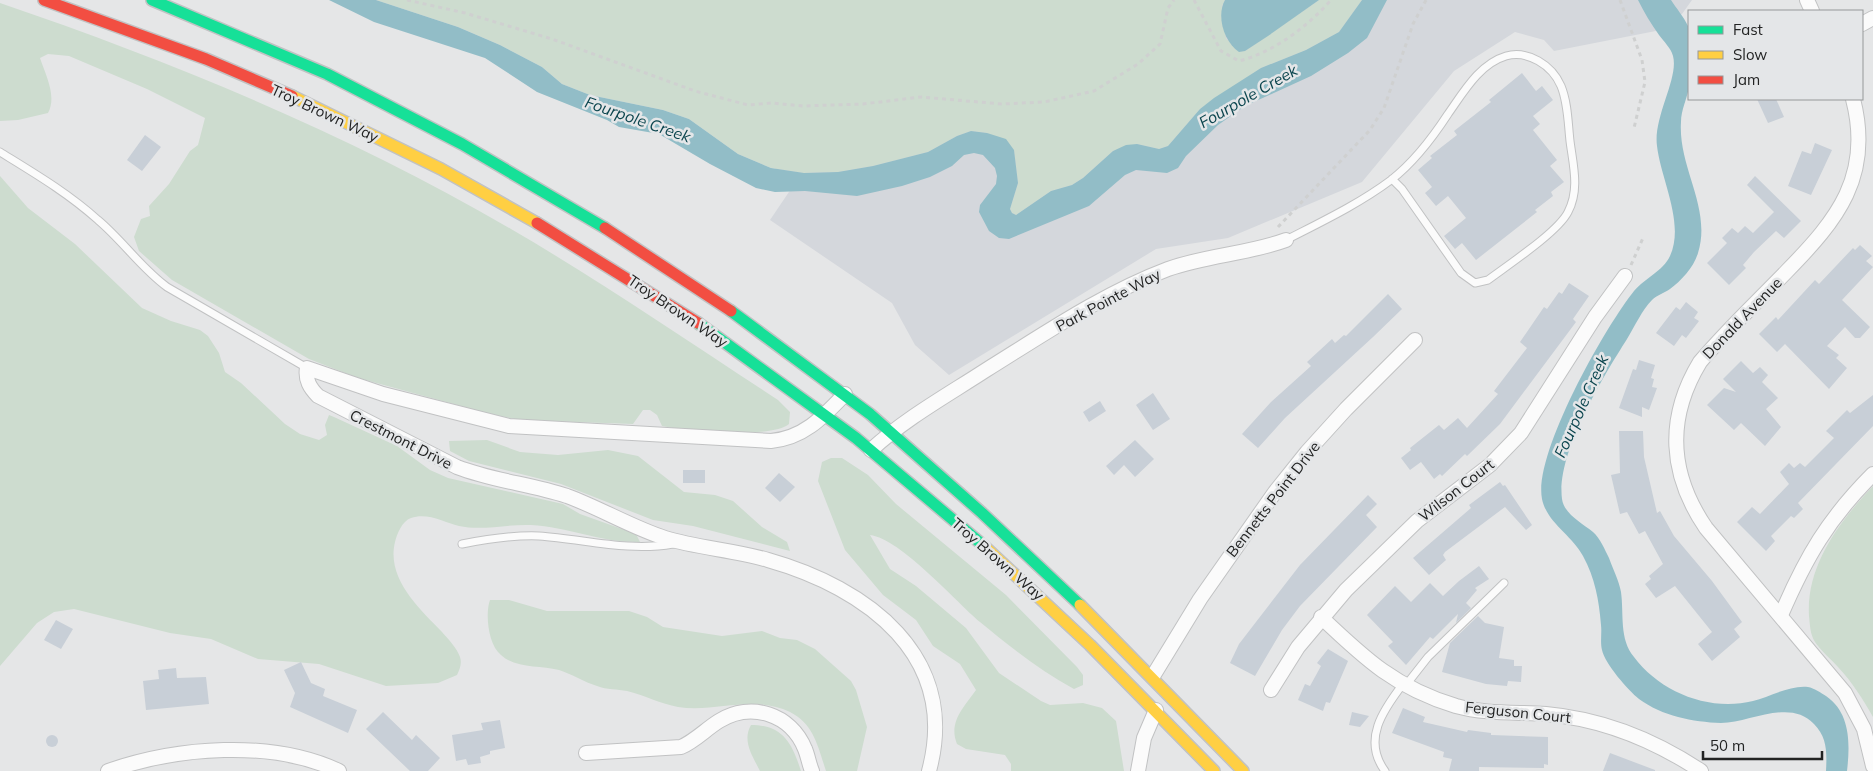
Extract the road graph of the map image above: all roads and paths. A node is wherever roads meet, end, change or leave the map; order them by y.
1 (44, 0) edge
2 (152, 0) edge
3 (406, 0) edge
4 (1174, 0) edge
5 (1194, 0) edge
6 (1331, 0) edge
7 (1426, 0) edge
8 (1620, 0) edge
9 (1852, 100) edge
10 (1634, 128) dead end
11 (0, 152) edge
12 (1392, 179) junction
13 (1274, 232) dead end
14 (1643, 238) dead end
15 (1286, 240) joint
16 (1624, 276) joint
17 (1415, 340) dead end
18 (307, 368) junction
19 (845, 394) junction
20 (825, 415) junction
21 (891, 432) junction
22 (871, 450) junction
23 (1873, 474) edge
24 (683, 542) junction
25 (462, 544) dead end
26 (1504, 583) dead end
27 (1781, 616) junction
28 (1321, 618) junction
29 (1153, 676) junction
30 (1404, 685) junction
31 (1271, 690) dead end
32 (1156, 710) junction
33 (586, 753) dead end
34 (1873, 766) edge
35 (108, 771) edge
36 (339, 771) edge
37 (812, 771) edge
38 (929, 771) edge
39 (1138, 771) edge
40 (1214, 771) edge
41 (1243, 771) edge
42 (1385, 771) edge
43 (1701, 771) edge

1 - 20 main road, Troy Brown Way
2 - 19 main road, Troy Brown Way
3 - 4 path
5 - 6 path
7 - 13 path
8 - 10 path
9 - 27 street, Donald Avenue
11 - 18 lane
12 - 12 lane, Park Pointe Way
12 - 15 lane, Park Pointe Way
14 - 16 path
15 - 21 street, Park Pointe Way
16 - 28 street, Wilson Court
17 - 29 street, Bennetts Point Drive
18 - 20 street, Crestmont Drive
18 - 24 street, Crestmont Drive
19 - 20 street, Crestmont Drive
19 - 21 main road, Troy Brown Way
20 - 22 main road, Troy Brown Way
21 - 22 street, Park Pointe Way
21 - 29 main road, Troy Brown Way
22 - 32 main road, Troy Brown Way
23 - 27 street
24 - 25 lane
24 - 38 street, Crestmont Drive
26 - 30 lane
27 - 34 street, Donald Avenue
28 - 30 street, Ferguson Court
28 - 31 street, Wilson Court
29 - 41 main road, Troy Brown Way
30 - 42 lane
30 - 43 street, Ferguson Court
32 - 39 street
32 - 40 main road, Troy Brown Way
33 - 37 street
35 - 36 street

